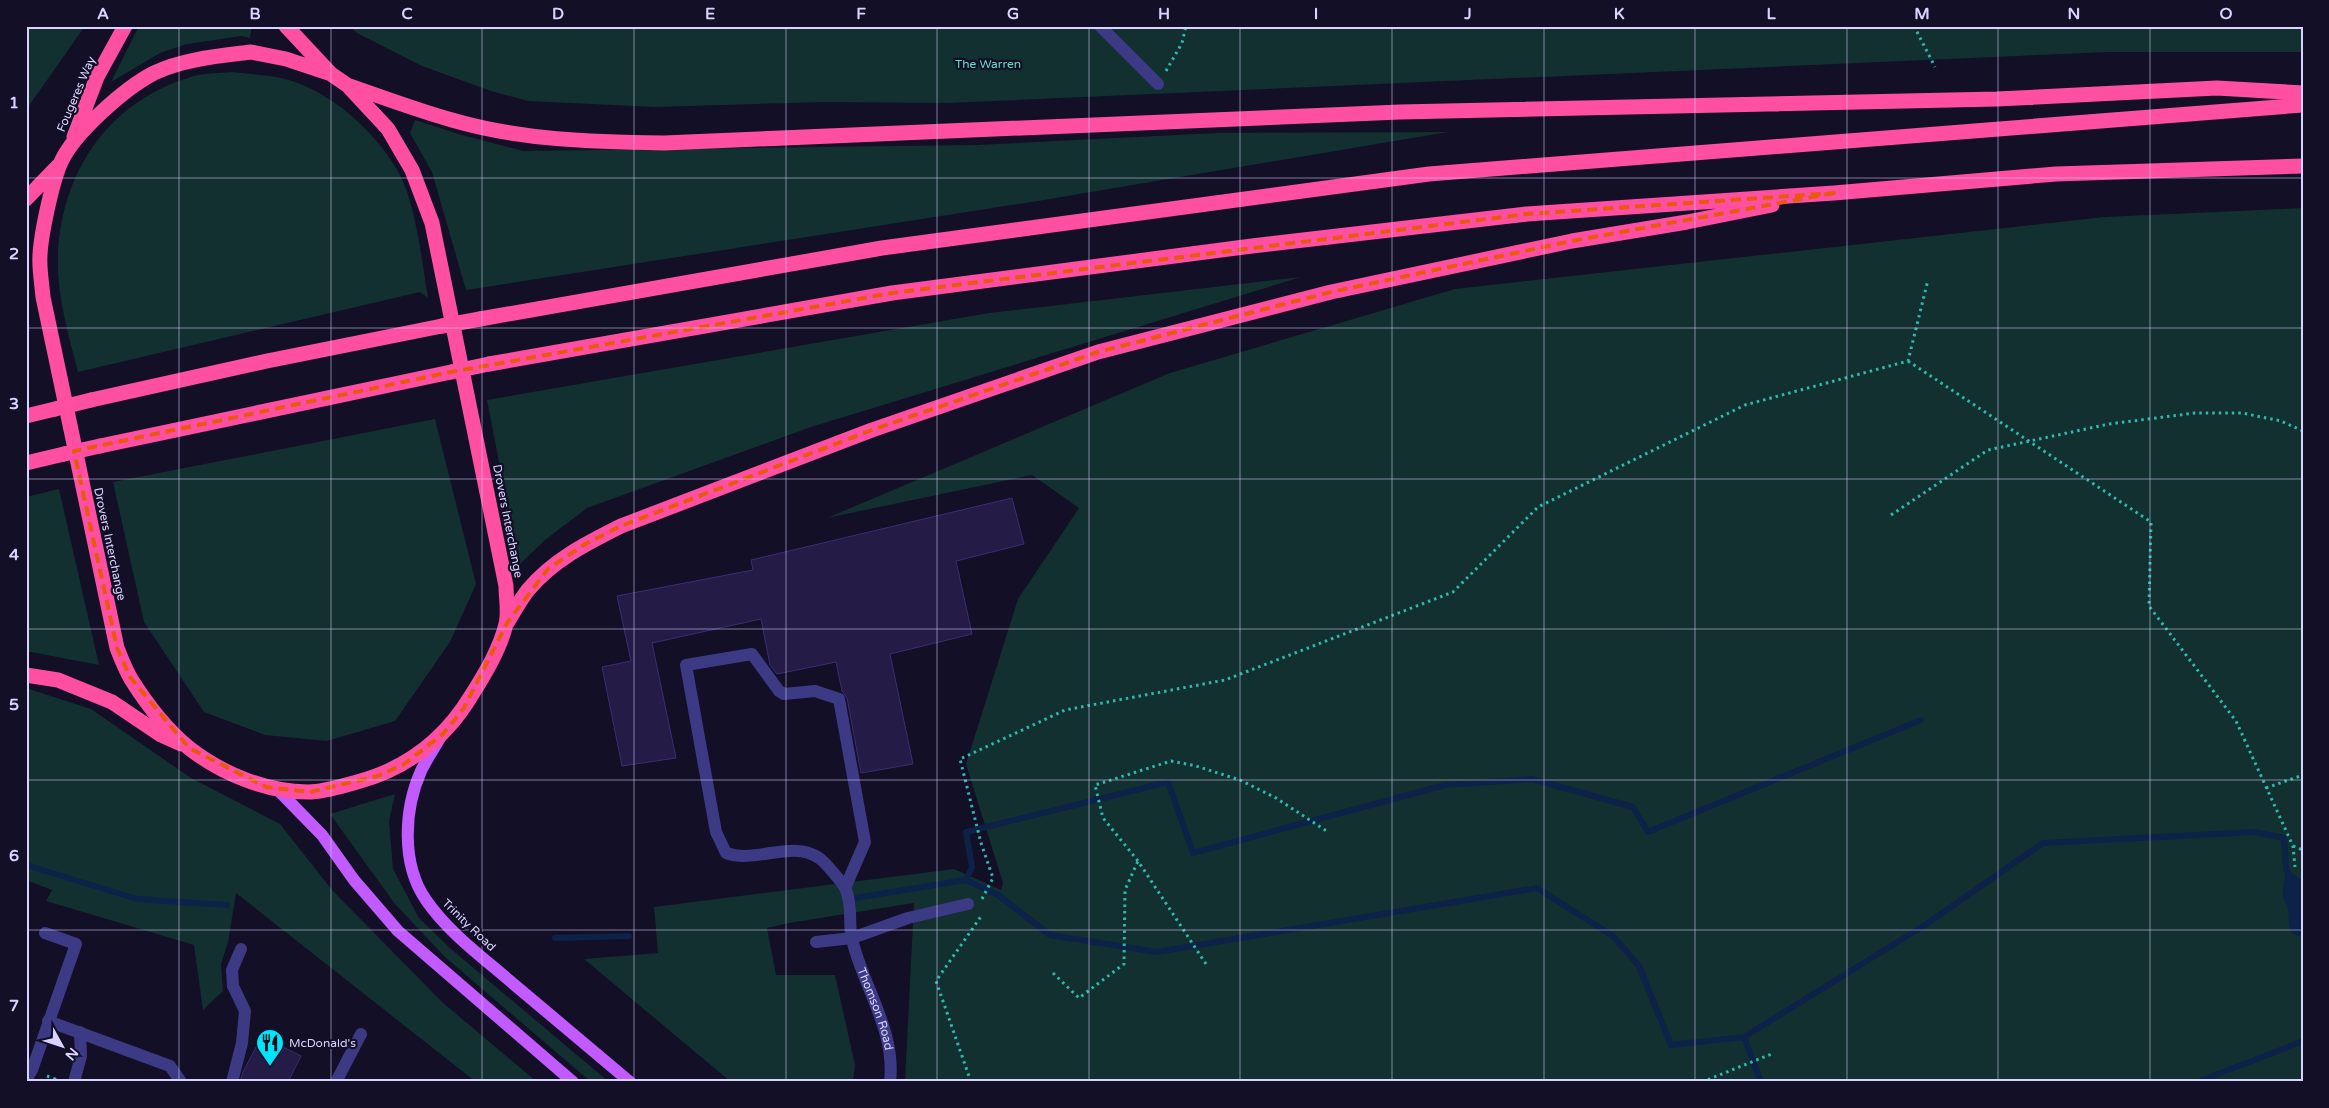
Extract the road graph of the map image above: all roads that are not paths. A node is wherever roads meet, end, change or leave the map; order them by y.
1 (125, 26) edge
2 (286, 26) edge
3 (1100, 26) edge
4 (331, 74) junction
5 (1158, 84) road end
6 (347, 85) junction
7 (2303, 93) edge
8 (2303, 105) edge
9 (70, 147) junction
10 (61, 162) junction
11 (2303, 166) edge
12 (1834, 193) junction
13 (26, 199) edge
14 (26, 416) edge
15 (26, 463) edge
16 (507, 623) junction
17 (26, 674) edge
18 (443, 734) junction
19 (189, 748) junction
20 (278, 790) junction
21 (845, 888) junction
22 (968, 904) dead end
23 (45, 933) dead end
24 (852, 938) junction
25 (816, 942) dead end
26 (241, 949) dead end
27 (48, 1021) junction
28 (80, 1032) junction
29 (361, 1034) dead end
30 (26, 1080) edge
31 (74, 1082) edge
32 (181, 1082) edge
33 (232, 1082) edge
34 (336, 1082) edge
35 (573, 1082) edge
36 (630, 1082) edge
37 (890, 1082) edge

1 - 9 highway, Fougeres Way
2 - 4 highway
3 - 5 street
4 - 6 highway, Drovers Interchange
4 - 9 highway, Drovers Interchange
6 - 7 highway
6 - 16 highway, Drovers Interchange
8 - 14 highway, bridge
9 - 10 highway, Drovers Interchange
10 - 13 highway
10 - 19 highway, Drovers Interchange
11 - 12 highway
12 - 15 highway, bridge
12 - 16 highway
16 - 18 highway, Drovers Interchange
17 - 19 highway
18 - 20 highway, Drovers Interchange
18 - 36 main road, Trinity Road
19 - 20 highway, Drovers Interchange
20 - 35 main road
21 - 21 street
21 - 24 street, Thomson Road
22 - 24 street
23 - 27 street
24 - 25 street
24 - 37 street, Thomson Road
26 - 33 street
27 - 28 street
27 - 30 street
28 - 31 street
28 - 32 street
29 - 34 street

